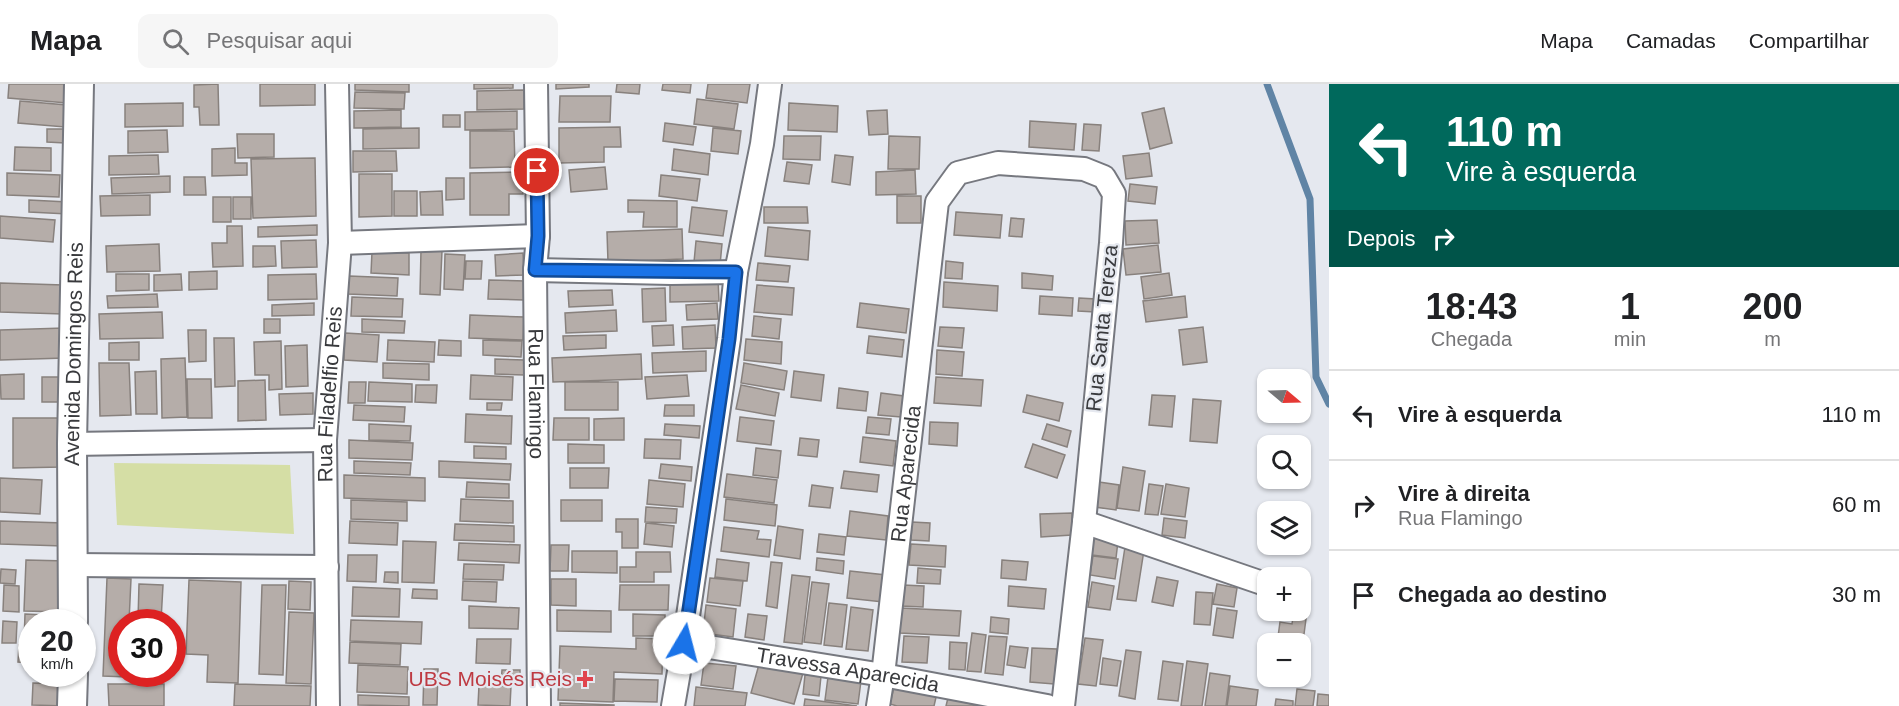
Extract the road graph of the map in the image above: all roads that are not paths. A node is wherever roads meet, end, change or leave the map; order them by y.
1 (79, 84) edge
2 (337, 84) edge
3 (536, 84) edge
4 (770, 84) edge
5 (538, 236) junction
6 (933, 242) joint
7 (340, 243) junction
8 (535, 270) junction
9 (736, 272) junction
10 (325, 440) junction
11 (72, 444) junction
12 (1084, 522) junction
13 (73, 565) junction
14 (327, 567) junction
15 (1257, 581) edge
16 (73, 609) edge
17 (684, 643) junction
18 (883, 675) junction
19 (73, 687) edge
20 (72, 706) edge
21 (328, 706) edge
22 (539, 706) edge
23 (673, 706) edge
24 (878, 706) edge
25 (1047, 706) edge
26 (1063, 706) edge

1 - 11 street, Avenida Domingos Reis
2 - 7 street, Rua Filadelfio Reis
3 - 5 street, Rua Flamingo
4 - 9 street
5 - 7 street
5 - 8 street, Rua Flamingo
6 - 12 street, Rua Santa Tereza
6 - 18 street, Rua Aparecida
7 - 10 street, Rua Filadelfio Reis
8 - 9 street
8 - 22 street, Rua Flamingo
9 - 17 street
10 - 11 street
10 - 14 street, Rua Filadelfio Reis
11 - 13 street, Avenida Domingos Reis
12 - 15 street
12 - 26 street, Rua Santa Tereza
13 - 14 street
13 - 16 street, Avenida Domingos Reis
14 - 21 street, Rua Filadelfio Reis
17 - 18 street, Travessa Aparecida
17 - 23 street
18 - 24 street, Rua Aparecida
18 - 25 street, Travessa Aparecida
19 - 20 street

